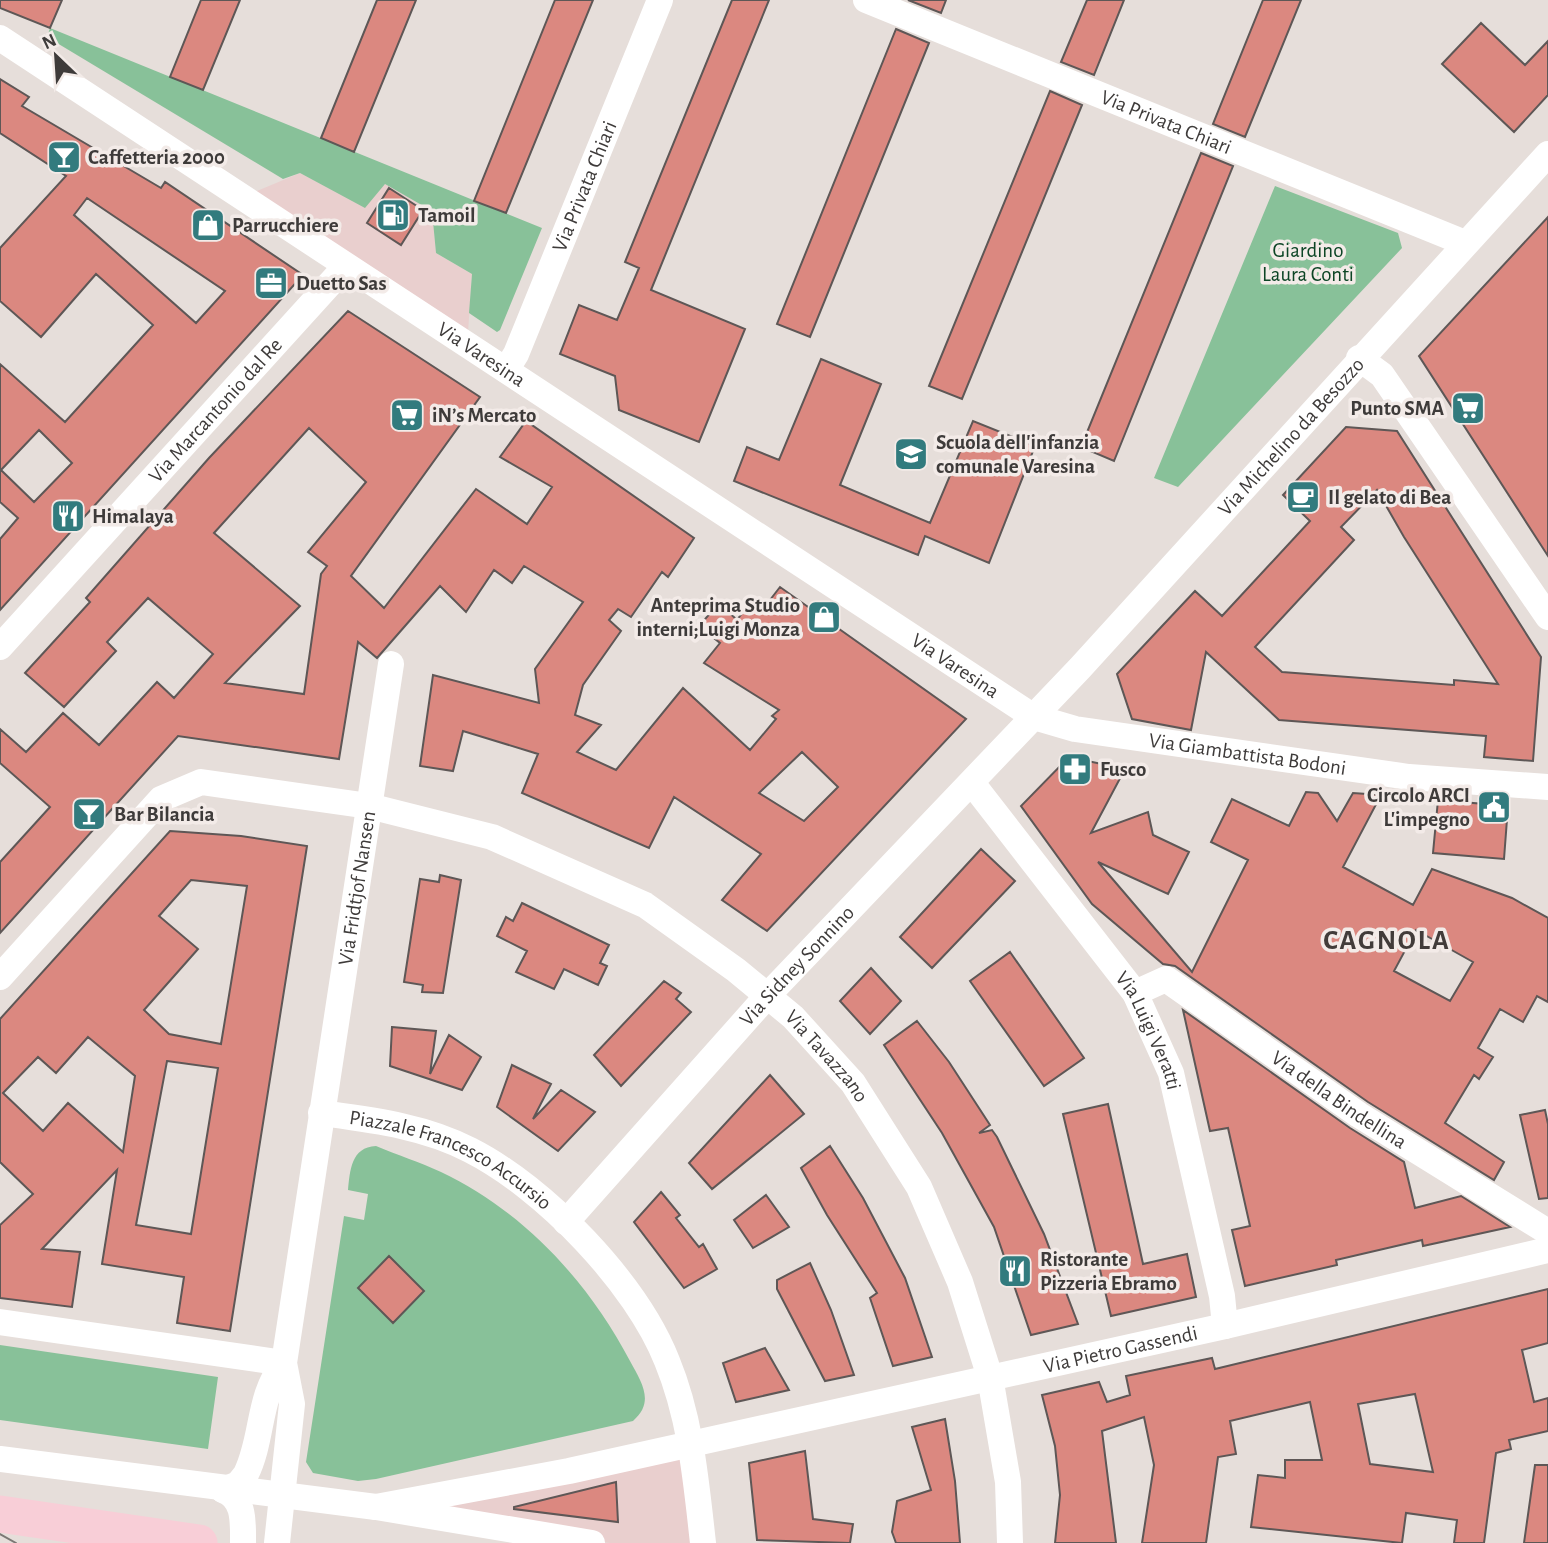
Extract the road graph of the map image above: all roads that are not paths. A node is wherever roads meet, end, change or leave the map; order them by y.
1 (660, 0) edge
2 (866, 0) edge
3 (0, 38) edge
4 (1548, 154) edge
5 (1465, 243) junction
6 (346, 266) junction
7 (1359, 358) junction
8 (511, 362) junction
9 (1548, 617) edge
10 (0, 647) edge
11 (391, 664) dead end
12 (1034, 718) junction
13 (972, 783) junction
14 (1548, 787) edge
15 (369, 806) junction
16 (0, 977) edge
17 (1135, 993) junction
18 (768, 995) junction
19 (321, 1113) junction
20 (566, 1222) junction
21 (1548, 1232) edge
22 (1548, 1250) edge
23 (0, 1322) edge
24 (1225, 1326) junction
25 (284, 1363) junction
26 (990, 1377) junction
27 (692, 1441) junction
28 (0, 1459) edge
29 (223, 1490) junction
30 (281, 1497) junction
31 (376, 1507) junction
32 (0, 1514) edge
33 (198, 1543) edge
34 (243, 1543) edge
35 (277, 1543) edge
36 (592, 1543) edge
37 (703, 1543) edge
38 (1010, 1543) edge

1 - 8 street, Via Privata Chiari
2 - 5 street, Via Privata Chiari
3 - 6 street, Via Varesina
4 - 5 street, Via Michelino da Besozzo
5 - 7 street, Via Michelino da Besozzo
6 - 8 street, Via Varesina
6 - 10 street, Via Marcantonio dal Re
7 - 9 street
7 - 12 street, Via Michelino da Besozzo
8 - 12 street, Via Varesina
11 - 15 street, Via Fridtjof Nansen
12 - 13 street, Via Sidney Sonnino
12 - 14 street, Via Giambattista Bodoni
13 - 17 street, Via Luigi Veratti
13 - 18 street, Via Sidney Sonnino
15 - 16 street, Via Tavazzano
15 - 18 street, Via Tavazzano
15 - 19 street, Via Fridtjof Nansen
17 - 21 street, Via della Bindellina
17 - 24 street, Via Luigi Veratti
18 - 20 street, Via Sidney Sonnino
18 - 26 street, Via Tavazzano
19 - 20 street, Piazzale Francesco Accursio
19 - 25 street, Piazzale Francesco Accursio
20 - 27 street, Piazzale Francesco Accursio
22 - 24 street, Via Pietro Gassendi
23 - 25 street
24 - 26 street, Via Pietro Gassendi
25 - 29 street, Piazzale Francesco Accursio
25 - 30 street, Piazzale Francesco Accursio
26 - 27 street, Via Pietro Gassendi
26 - 38 street, Via Tavazzano
27 - 31 street
27 - 37 street, Piazzale Francesco Accursio
28 - 29 street
29 - 30 street
29 - 34 street
30 - 31 street
30 - 35 street, Piazzale Francesco Accursio
31 - 36 street
32 - 33 main road

